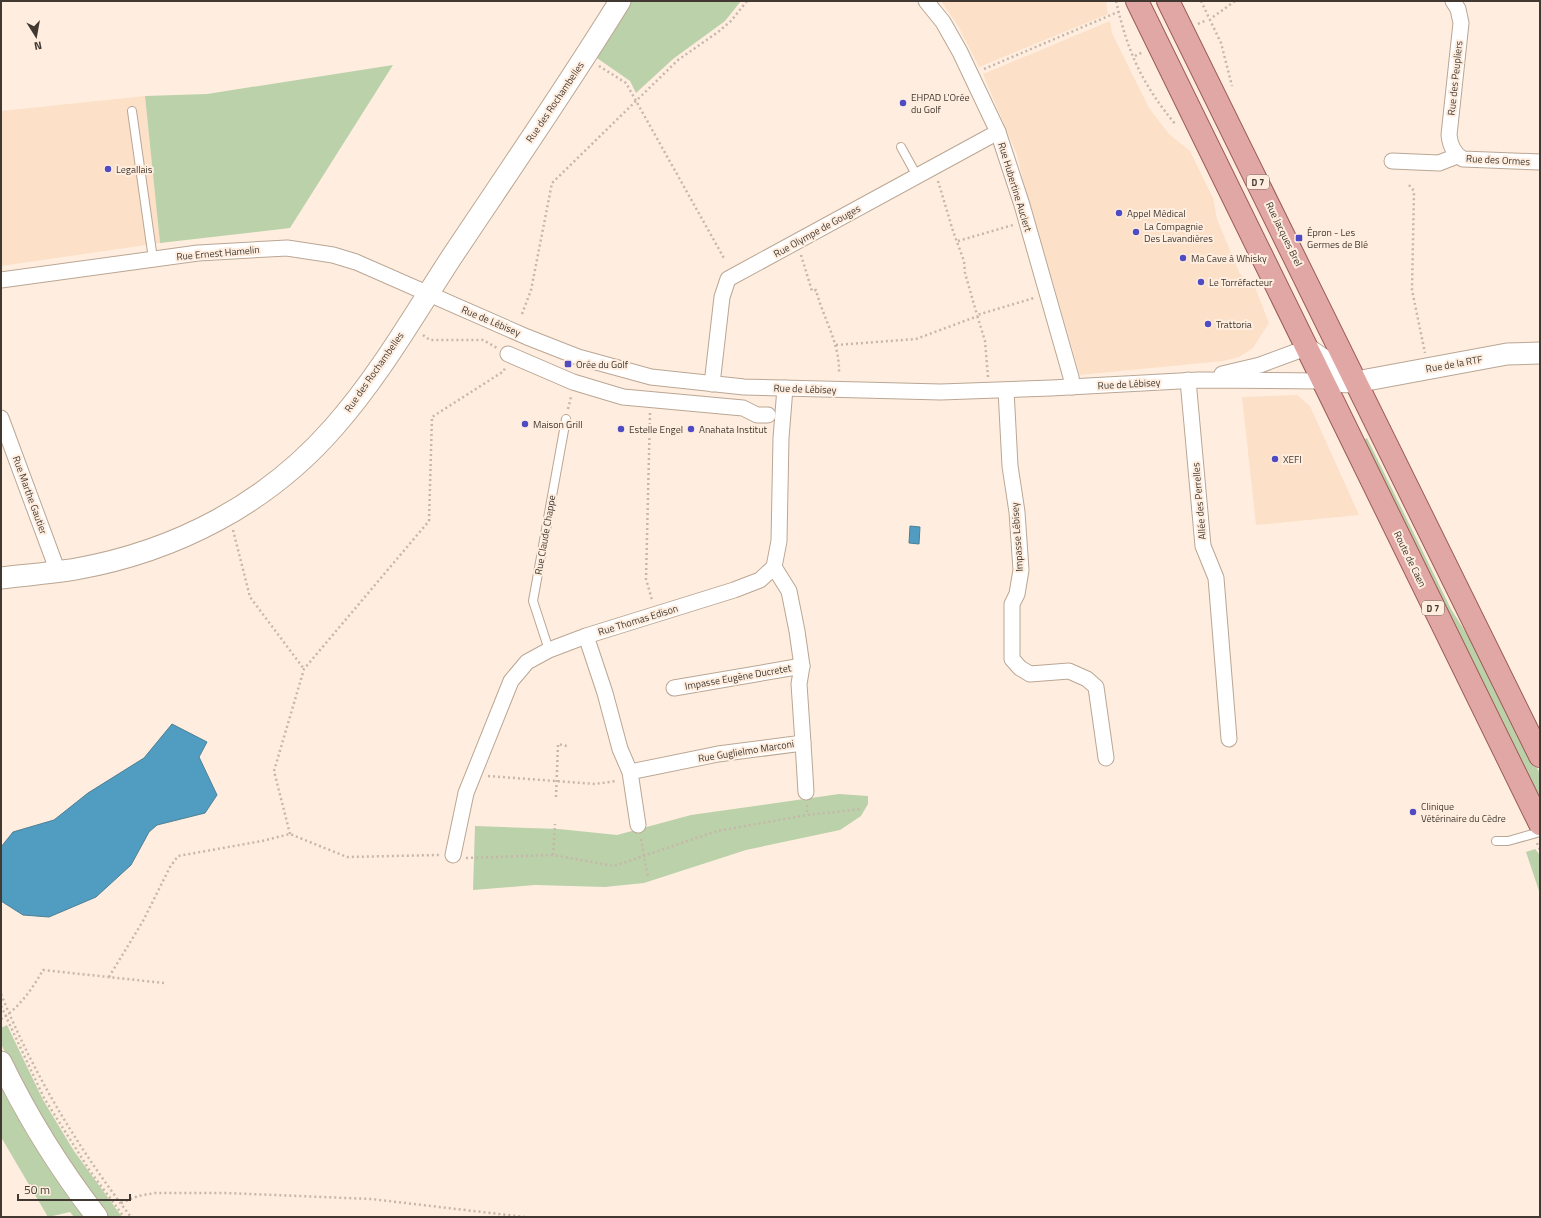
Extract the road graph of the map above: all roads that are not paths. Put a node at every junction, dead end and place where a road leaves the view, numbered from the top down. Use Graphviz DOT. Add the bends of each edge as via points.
graph roads {
  1 [pos="620,1"];
  2 [pos="926,1"];
  3 [pos="1137,1"];
  4 [pos="1168,1"];
  5 [pos="1452,1"];
  6 [pos="132,111"];
  7 [pos="998,132"];
  8 [pos="901,147"];
  9 [pos="1457,156"];
  10 [pos="1392,161"];
  11 [pos="1540,162"];
  12 [pos="917,176"];
  13 [pos="153,259"];
  14 [pos="1,280"];
  15 [pos="428,294"];
  16 [pos="1306,348"];
  17 [pos="1540,353"];
  18 [pos="508,354"];
  19 [pos="1193,380"];
  20 [pos="1362,380"];
  21 [pos="1322,381"];
  22 [pos="712,384"];
  23 [pos="1072,387"];
  24 [pos="785,388"];
  25 [pos="1006,390"];
  26 [pos="768,415"];
  27 [pos="1,418"];
  28 [pos="566,419"];
  29 [pos="774,567"];
  30 [pos="58,572"];
  31 [pos="1,578"];
  32 [pos="586,636"];
  33 [pos="548,650"];
  34 [pos="802,666"];
  35 [pos="674,688"];
  36 [pos="1229,739"];
  37 [pos="803,743"];
  38 [pos="1540,756"];
  39 [pos="1106,758"];
  40 [pos="630,775"];
  41 [pos="806,792"];
  42 [pos="1540,824"];
  43 [pos="638,825"];
  44 [pos="1540,832"];
  45 [pos="1496,841"];
  46 [pos="453,855"];
  47 [pos="1,1062"];
  48 [pos="97,1217"];
  1 -- 15 [label="main road, Rue des Rochambelles"];
  2 -- 7 [label="street, Rue Hubertine Auclert" via="954,40"];
  3 -- 16 [label="main road, D 7"];
  4 -- 20 [label="main road, Rue Jacques Brel / D 7"];
  5 -- 9 [label="street, Rue des Peupliers" via="1458,9 1461,23 1449,135"];
  6 -- 13 [label="lane"];
  7 -- 12 [label="street, Rue Olympe de Gouges"];
  7 -- 23 [label="street, Rue Hubertine Auclert"];
  8 -- 12 [label="lane"];
  9 -- 10 [label="street" via="1438,163"];
  9 -- 11 [label="street, Rue des Ormes" via="1463,159"];
  12 -- 22 [label="street, Rue Olympe de Gouges" via="728,279 722,297"];
  13 -- 14 [label="street, Rue Ernest Hamelin"];
  13 -- 15 [label="street, Rue Ernest Hamelin" via="198,253 287,248 333,255 356,262"];
  15 -- 22 [label="street, Rue de Lébisey" via="578,357 651,377"];
  15 -- 30 [label="main road, Rue des Rochambelles" via="357,398 333,428 299,462 261,494 226,516 162,546 113,561"];
  16 -- 19 [label="street, Rue de Lébisey" via="1250,368"];
  16 -- 20 [label="main road"];
  16 -- 21 [label="main road, D 7"];
  17 -- 20 [label="main road, Rue de la RTF" via="1507,354"];
  18 -- 26 [label="street" via="573,382 623,397 742,408 757,415"];
  19 -- 21 [label="street, Rue de Lébisey"];
  19 -- 23 [label="street, Rue de Lébisey"];
  19 -- 36 [label="street, Allée des Perrelles" via="1203,546 1216,578"];
  20 -- 21 [label="main road, Rue de Lébisey"];
  20 -- 38 [label="main road, D 7"];
  21 -- 42 [label="main road, Route de Caen / D 7"];
  22 -- 24 [label="street, Rue de Lébisey"];
  23 -- 25 [label="street, Rue de Lébisey"];
  24 -- 25 [label="street, Rue de Lébisey" via="941,392"];
  24 -- 29 [label="street" via="781,438 779,541"];
  25 -- 39 [label="street, Impasse Lébisey" via="1010,466 1017,512 1021,570 1017,594 1012,604 1012,659 1030,674 1069,671 1087,679 1096,687"];
  27 -- 30 [label="street, Rue Marthe Gautier"];
  28 -- 33 [label="lane, Rue Claude Chappe" via="533,601"];
  29 -- 32 [label="street, Rue Thomas Edison" via="760,580 734,590"];
  29 -- 34 [label="street, Rue Guglielmo Marconi" via="789,591"];
  30 -- 31 [label="main road, Rue des Rochambelles"];
  32 -- 33 [label="street, Rue Thomas Edison"];
  32 -- 40 [label="street"];
  33 -- 46 [label="street, Rue Thomas Edison" via="527,662 511,681 466,793"];
  34 -- 35 [label="street, Impasse Eugène Ducretet"];
  34 -- 37 [label="street, Rue Guglielmo Marconi" via="799,684"];
  37 -- 40 [label="street, Rue Guglielmo Marconi" via="718,754"];
  37 -- 41 [label="street"];
  40 -- 43 [label="street"];
  44 -- 45 [label="lane" via="1508,841"];
  47 -- 48 [label="main road" via="54,1155"];
}
